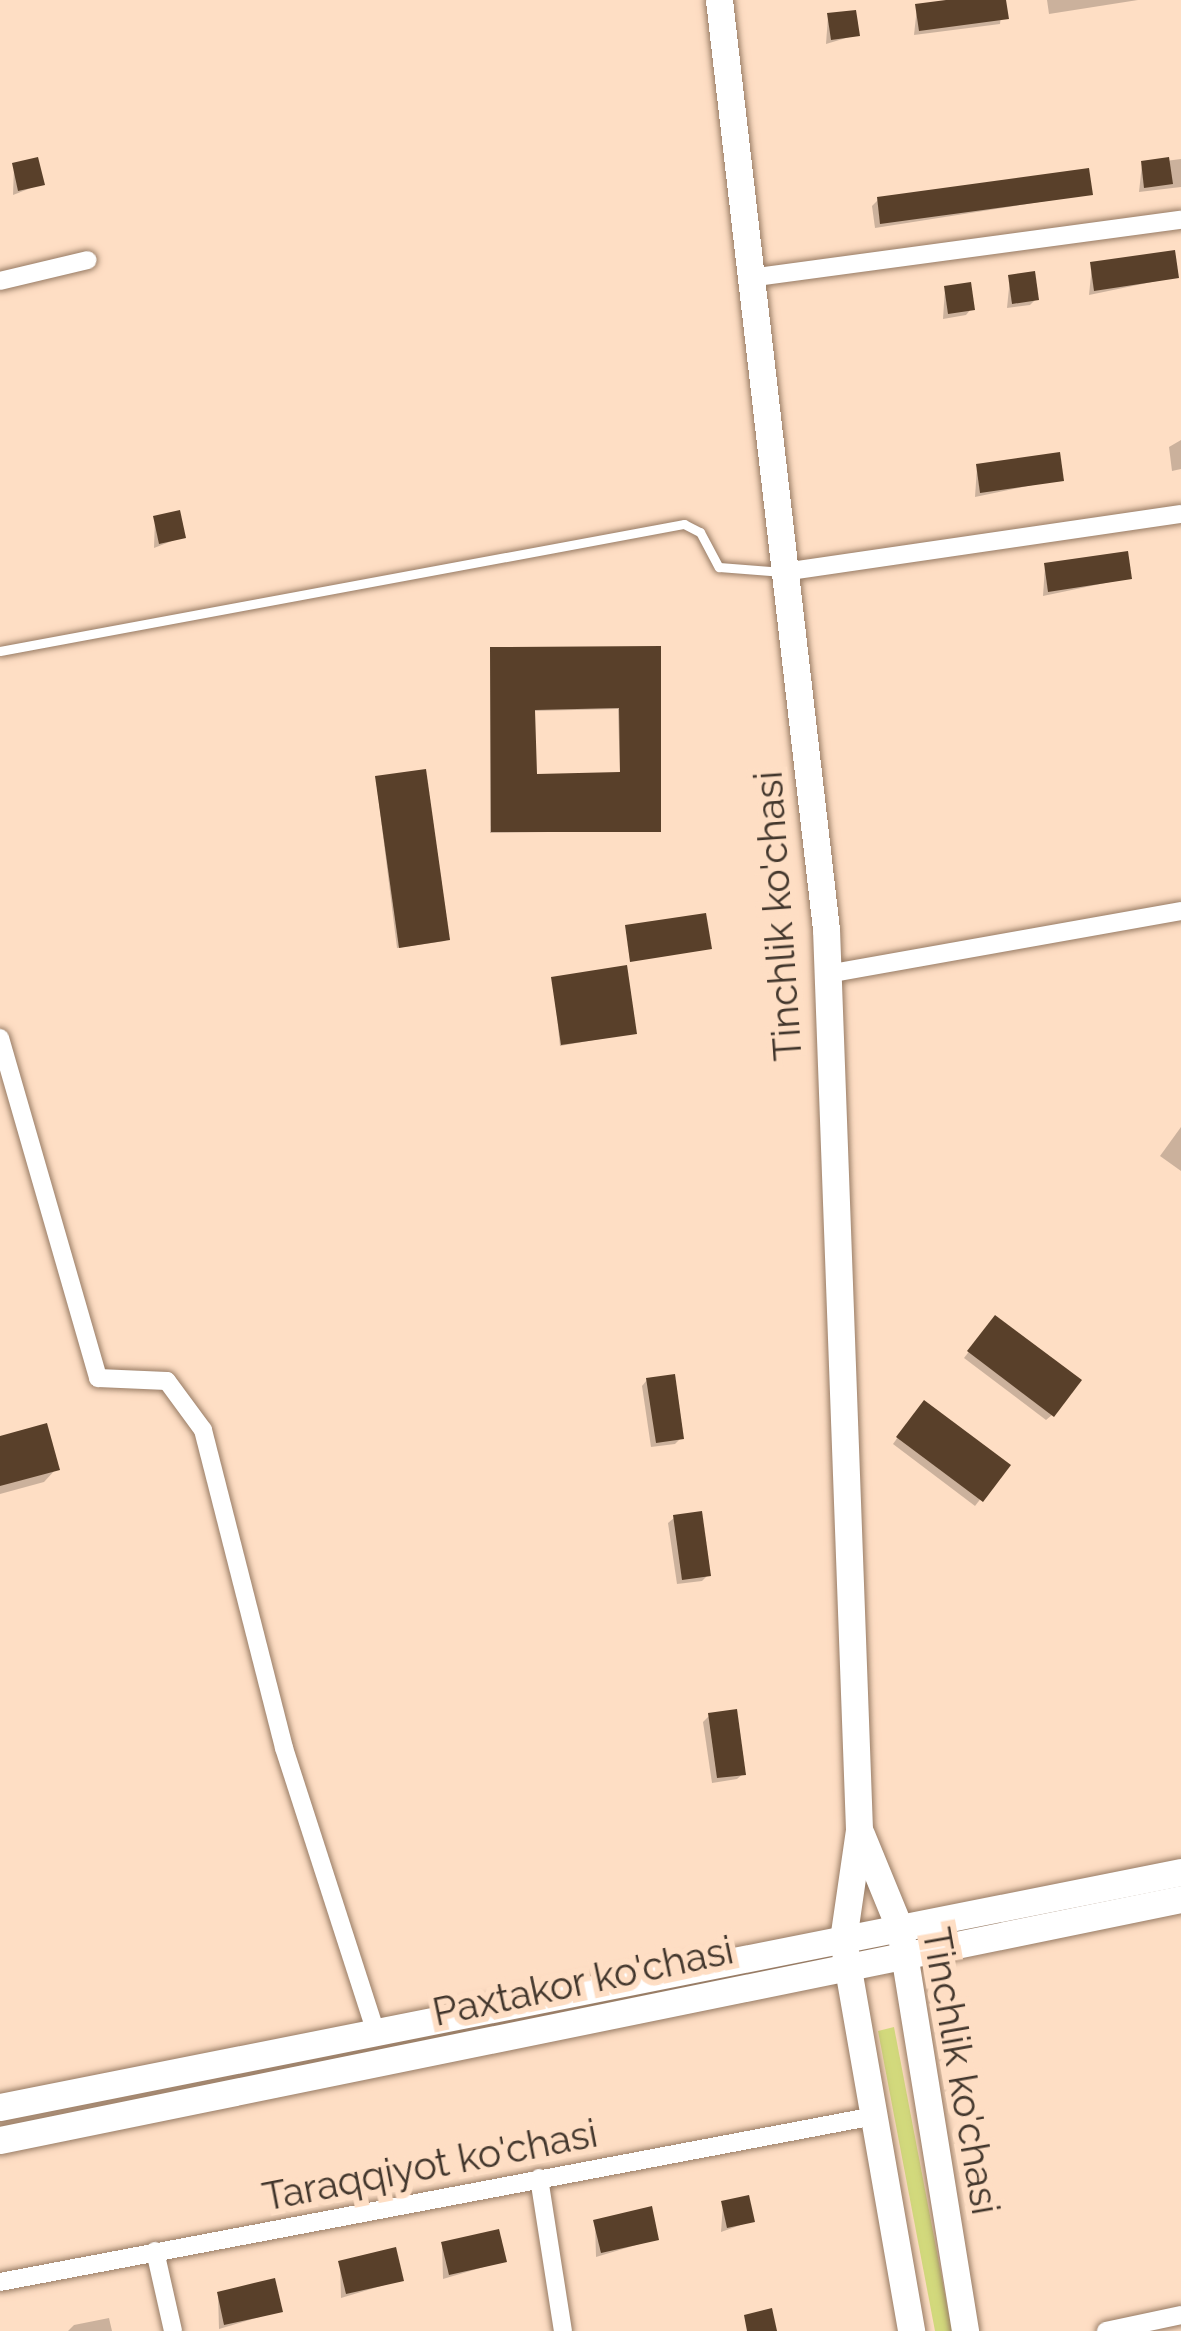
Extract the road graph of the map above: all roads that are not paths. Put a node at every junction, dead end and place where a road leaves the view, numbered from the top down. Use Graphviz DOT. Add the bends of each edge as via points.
graph roads {
  1 [pos="719,0"];
  2 [pos="1181,220"];
  3 [pos="88,260"];
  4 [pos="750,278"];
  5 [pos="0,281"];
  6 [pos="1181,514"];
  7 [pos="783,572"];
  8 [pos="0,651"];
  9 [pos="1181,911"];
  10 [pos="827,974"];
  11 [pos="0,1038"];
  12 [pos="9,1101"];
  13 [pos="859,1830"];
  14 [pos="1181,1872"];
  15 [pos="1181,1899"];
  16 [pos="902,1942"];
  17 [pos="845,1953"];
  18 [pos="376,2032"];
  19 [pos="0,2107"];
  20 [pos="874,2116"];
  21 [pos="0,2140"];
  22 [pos="538,2177"];
  23 [pos="155,2251"];
  24 [pos="0,2282"];
  25 [pos="1181,2314"];
  26 [pos="173,2331"];
  27 [pos="563,2331"];
  28 [pos="911,2331"];
  29 [pos="965,2331"];
  30 [pos="1106,2331"];
  1 -- 4 [label="main road, Tinchlik ko'chasi"];
  2 -- 4 [label="street"];
  3 -- 5 [label="street"];
  4 -- 7 [label="main road, Tinchlik ko'chasi"];
  6 -- 7 [label="street"];
  7 -- 8 [label="lane" via="719,567 700,532 684,524"];
  7 -- 10 [label="main road, Tinchlik ko'chasi"];
  9 -- 10 [label="street"];
  10 -- 13 [label="main road, Tinchlik ko'chasi"];
  11 -- 12 [label="street"];
  12 -- 18 [label="street" via="98,1378 167,1381 203,1430 284,1748"];
  13 -- 16 [label="main road, Tinchlik ko'chasi"];
  13 -- 17 [label="main road, Tinchlik ko'chasi"];
  14 -- 16 [label="main road, Paxtakor ko'chasi"];
  15 -- 16 [label="main road, Paxtakor ko'chasi"];
  16 -- 17 [label="main road, Paxtakor ko'chasi"];
  16 -- 29 [label="main road, Tinchlik ko'chasi"];
  17 -- 18 [label="main road, Paxtakor ko'chasi"];
  17 -- 20 [label="main road, Tinchlik ko'chasi"];
  17 -- 21 [label="main road, Paxtakor ko'chasi"];
  18 -- 19 [label="main road, Paxtakor ko'chasi"];
  20 -- 22 [label="street, Taraqqiyot ko'chasi"];
  20 -- 28 [label="main road, Tinchlik ko'chasi"];
  22 -- 23 [label="street, Taraqqiyot ko'chasi"];
  22 -- 27 [label="street"];
  23 -- 24 [label="street, Taraqqiyot ko'chasi"];
  23 -- 26 [label="street"];
  25 -- 30 [label="street"];
}
